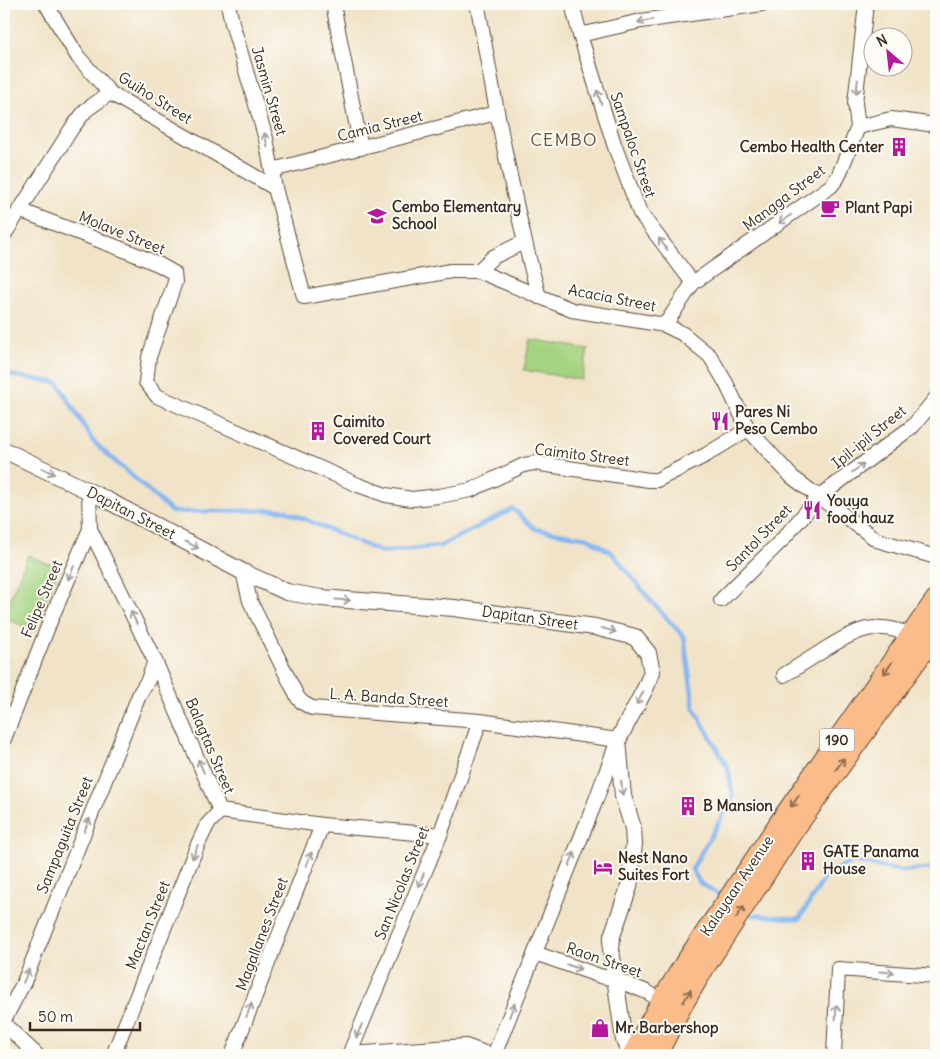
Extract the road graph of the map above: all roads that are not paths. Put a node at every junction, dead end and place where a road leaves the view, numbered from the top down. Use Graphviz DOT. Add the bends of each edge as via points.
graph roads {
  1 [pos="46,4"];
  2 [pos="228,4"];
  3 [pos="333,4"];
  4 [pos="475,4"];
  5 [pos="572,4"];
  6 [pos="762,4"];
  7 [pos="866,4"];
  8 [pos="580,36"];
  9 [pos="110,93"];
  10 [pos="496,113"];
  11 [pos="936,126"];
  12 [pos="858,127"];
  13 [pos="361,148"];
  14 [pos="272,170"];
  15 [pos="276,188"];
  16 [pos="19,210"];
  17 [pos="4,235"];
  18 [pos="524,242"];
  19 [pos="478,271"];
  20 [pos="693,283"];
  21 [pos="539,297"];
  22 [pos="664,325"];
  23 [pos="157,396"];
  24 [pos="936,398"];
  25 [pos="748,429"];
  26 [pos="4,450"];
  27 [pos="88,491"];
  28 [pos="819,497"];
  29 [pos="90,528"];
  30 [pos="936,557"];
  31 [pos="243,572"];
  32 [pos="721,600"];
  33 [pos="936,600"];
  34 [pos="936,633"];
  35 [pos="910,635"];
  36 [pos="155,661"];
  37 [pos="784,675"];
  38 [pos="480,721"];
  39 [pos="4,739"];
  40 [pos="618,740"];
  41 [pos="220,811"];
  42 [pos="322,825"];
  43 [pos="440,835"];
  44 [pos="747,887"];
  45 [pos="720,926"];
  46 [pos="535,953"];
  47 [pos="936,976"];
  48 [pos="614,979"];
  49 [pos="662,1001"];
  50 [pos="4,1020"];
  51 [pos="4,1024"];
  52 [pos="349,1054"];
  53 [pos="37,1055"];
  54 [pos="112,1055"];
  55 [pos="232,1055"];
  56 [pos="490,1055"];
  57 [pos="494,1055"];
  58 [pos="632,1055"];
  59 [pos="656,1055"];
  60 [pos="834,1055"];
  1 -- 9 [label="street, Guiho Street" via="78,57"];
  14 -- 2 [label="street, Jasmin Street, one-way"];
  3 -- 13 [label="street"];
  4 -- 10 [label="street"];
  5 -- 8 [label="street, Sampaloc Street"];
  6 -- 8 [label="street, one-way" via="642,21"];
  7 -- 12 [label="street, Mangga Street, one-way" via="855,103"];
  20 -- 8 [label="street, Sampaloc Street, one-way" via="640,213"];
  9 -- 15 [label="street, Guiho Street"];
  9 -- 16 [label="street" via="86,110 72,128"];
  10 -- 13 [label="street, Camia Street"];
  10 -- 18 [label="street"];
  11 -- 12 [label="street" via="891,119"];
  12 -- 20 [label="street, Mangga Street, one-way" via="838,177 831,186"];
  13 -- 14 [label="street, Camia Street"];
  14 -- 15 [label="street, Jasmin Street"];
  15 -- 19 [label="street, Acacia Street" via="304,297 451,271"];
  16 -- 17 [label="street"];
  16 -- 23 [label="street, Molave Street" via="127,251 174,273 175,282 149,357 146,382"];
  18 -- 19 [label="street" via="493,257"];
  18 -- 21 [label="street"];
  19 -- 21 [label="street, Acacia Street"];
  20 -- 22 [label="street, Mangga Street"];
  21 -- 22 [label="street, Acacia Street" via="572,310"];
  22 -- 25 [label="street, Acacia Street" via="683,334 710,356"];
  23 -- 25 [label="street, Caimito Street" via="358,485 386,495 412,499 471,490 534,463 657,480"];
  28 -- 24 [label="street, Ipil-ipil Street, one-way" via="913,426"];
  25 -- 28 [label="street, Acacia Street" via="792,477"];
  26 -- 27 [label="street, Dapitan Street, one-way"];
  27 -- 29 [label="street, Balagtas Street"];
  27 -- 31 [label="street, Dapitan Street, one-way"];
  28 -- 30 [label="street, Acacia Street" via="877,540"];
  28 -- 32 [label="street, Santol Street" via="782,540"];
  36 -- 29 [label="street, Balagtas Street, one-way"];
  29 -- 39 [label="street, Felipe Street, one-way"];
  31 -- 38 [label="street, L. A. Banda Street" via="250,601 303,703 312,708"];
  31 -- 40 [label="street, Dapitan Street, one-way" via="301,596 454,608 595,627 635,637 648,653 652,672"];
  33 -- 35 [label="main road, Kalayaan Avenue / 190"];
  44 -- 34 [label="main road, Kalayaan Avenue / 190, one-way" via="793,830"];
  35 -- 37 [label="street" via="883,627 864,629 848,635"];
  35 -- 44 [label="main road, Kalayaan Avenue / 190, one-way"];
  41 -- 36 [label="street, Balagtas Street, one-way"];
  50 -- 36 [label="street, Sampaguita Street, one-way" via="24,982"];
  38 -- 40 [label="street, L. A. Banda Street"];
  38 -- 43 [label="street, San Nicolas Street"];
  46 -- 40 [label="street, Dapitan Street, one-way"];
  40 -- 48 [label="street, one-way" via="623,796 633,828 634,844 629,887 612,936"];
  41 -- 42 [label="street, Balagtas Street"];
  41 -- 54 [label="street, Mactan Street, one-way" via="198,844"];
  42 -- 43 [label="street, Balagtas Street"];
  55 -- 42 [label="street, Magallanes Street, one-way"];
  43 -- 52 [label="street, San Nicolas Street, one-way"];
  44 -- 45 [label="main road, Kalayaan Avenue / 190"];
  45 -- 49 [label="main road, Kalayaan Avenue / 190"];
  59 -- 45 [label="main road, Kalayaan Avenue / 190, one-way"];
  46 -- 48 [label="street, Raon Street, one-way"];
  57 -- 46 [label="street, Dapitan Street, one-way"];
  60 -- 47 [label="street, one-way" via="838,968"];
  48 -- 49 [label="street, Raon Street"];
  48 -- 58 [label="street" via="624,1040"];
  49 -- 58 [label="main road, Kalayaan Avenue / 190"];
  51 -- 53 [label="street"];
  52 -- 56 [label="street" via="466,1046"];
}
